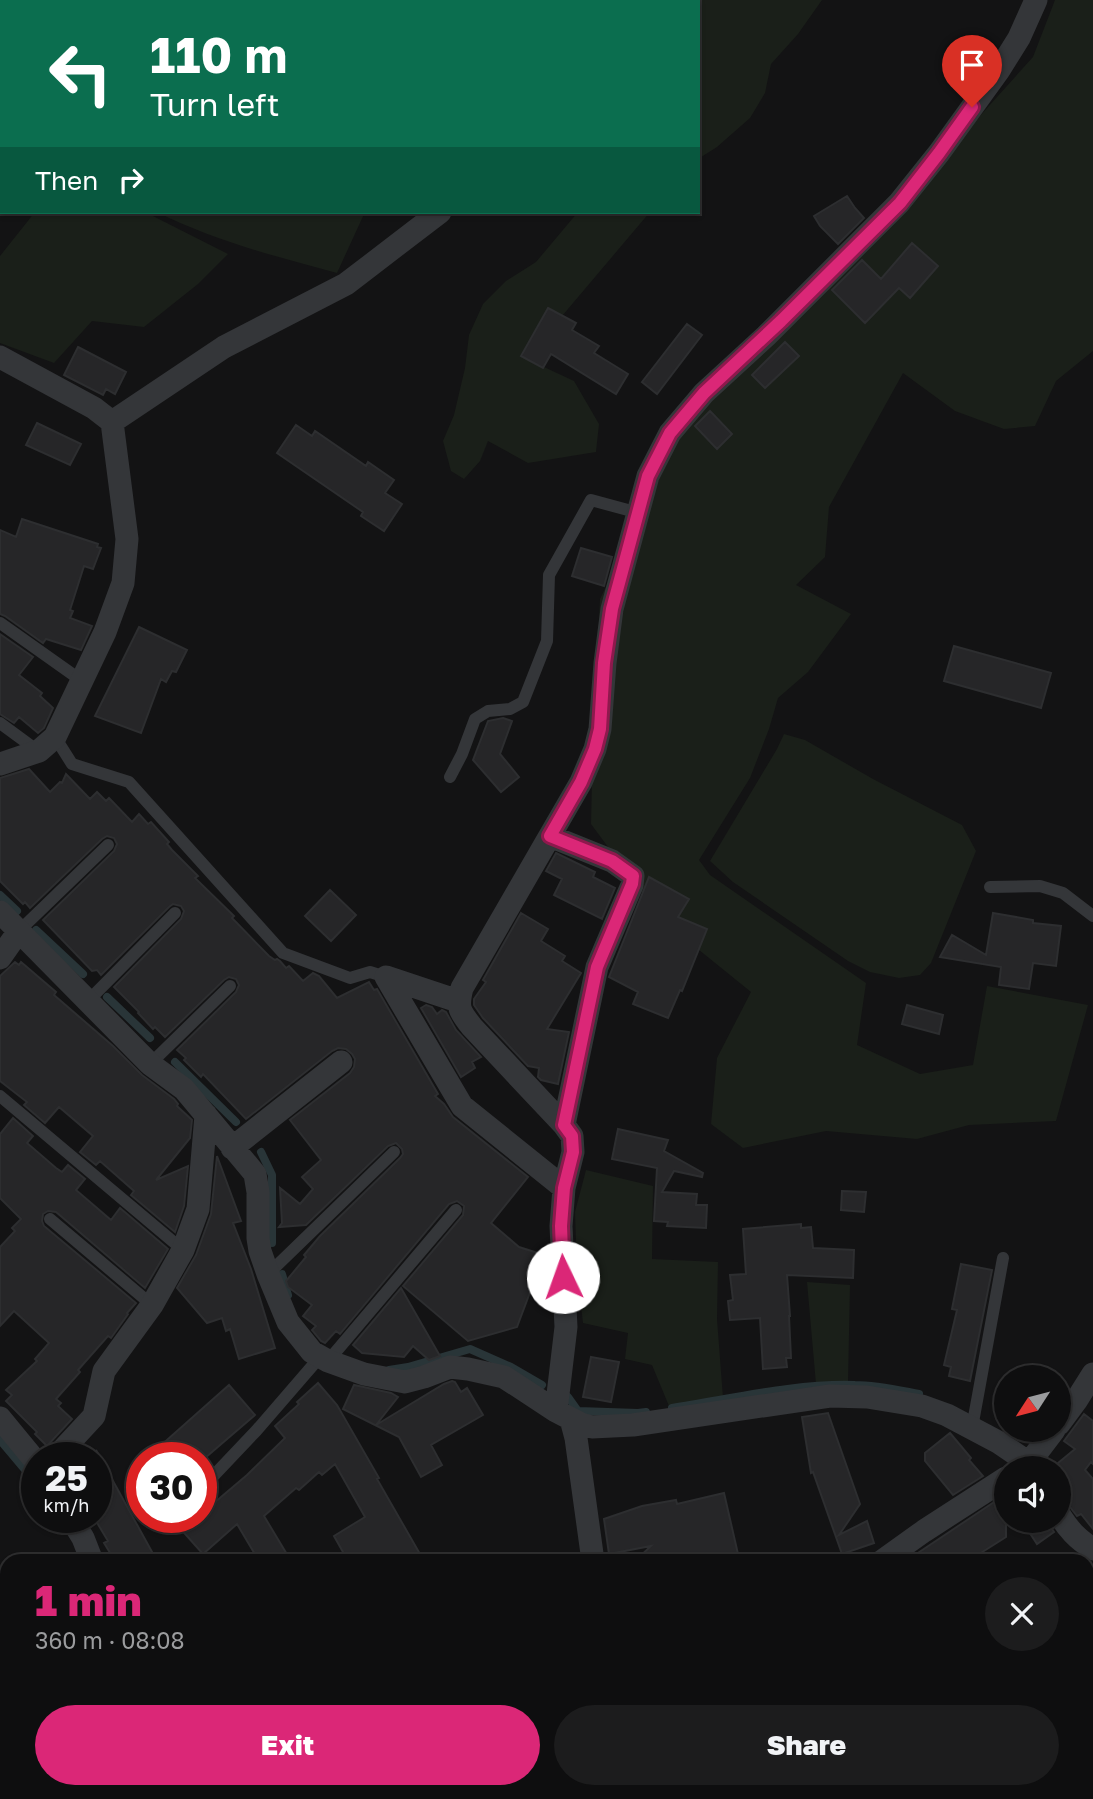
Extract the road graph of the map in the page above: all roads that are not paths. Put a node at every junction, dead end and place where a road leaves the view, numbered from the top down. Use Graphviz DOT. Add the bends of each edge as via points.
graph roads {
  1 [pos="1036,0"];
  2 [pos="437,214"];
  3 [pos="0,357"];
  4 [pos="112,422"];
  5 [pos="639,513"];
  6 [pos="0,623"];
  7 [pos="82,681"];
  8 [pos="0,723"];
  9 [pos="47,744"];
  10 [pos="0,764"];
  11 [pos="450,777"];
  12 [pos="550,836"];
  13 [pos="108,845"];
  14 [pos="989,887"];
  15 [pos="0,912"];
  16 [pos="176,913"];
  17 [pos="1093,916"];
  18 [pos="19,931"];
  19 [pos="0,958"];
  20 [pos="386,977"];
  21 [pos="230,986"];
  22 [pos="88,1001"];
  23 [pos="458,1001"];
  24 [pos="341,1062"];
  25 [pos="150,1064"];
  26 [pos="0,1096"];
  27 [pos="206,1115"];
  28 [pos="564,1125"];
  29 [pos="232,1148"];
  30 [pos="394,1152"];
  31 [pos="564,1188"];
  32 [pos="456,1210"];
  33 [pos="50,1219"];
  34 [pos="183,1250"];
  35 [pos="1003,1258"];
  36 [pos="268,1274"];
  37 [pos="152,1305"];
  38 [pos="324,1359"];
  39 [pos="1093,1374"];
  40 [pos="1071,1408"];
  41 [pos="564,1415"];
  42 [pos="0,1419"];
  43 [pos="972,1428"];
  44 [pos="70,1442"];
  45 [pos="21,1444"];
  46 [pos="1014,1456"];
  47 [pos="217,1472"];
  48 [pos="994,1486"];
  49 [pos="1071,1531"];
  50 [pos="80,1533"];
  51 [pos="1093,1549"];
  52 [pos="89,1554"];
  53 [pos="592,1554"];
  54 [pos="892,1554"];
  1 -- 5 [label="street" via="999,70 900,203 704,393 670,433 648,476"];
  2 -- 4 [label="street" via="346,284 225,347"];
  3 -- 4 [label="street"];
  4 -- 7 [label="street" via="127,539 122,583"];
  5 -- 11 [label="lane" via="591,500 549,575 547,641 523,702 475,719"];
  5 -- 12 [label="street" via="612,609 595,749"];
  6 -- 7 [label="lane"];
  7 -- 9 [label="street"];
  8 -- 9 [label="lane"];
  9 -- 10 [label="street"];
  9 -- 20 [label="lane" via="72,764 130,782 283,953 350,978 370,972"];
  12 -- 23 [label="street" via="461,988"];
  12 -- 28 [label="street" via="612,861 633,876 597,967"];
  13 -- 18 [label="lane"];
  14 -- 17 [label="lane" via="1040,886 1063,893"];
  15 -- 18 [label="street"];
  16 -- 22 [label="lane"];
  18 -- 19 [label="street"];
  18 -- 22 [label="street"];
  20 -- 23 [label="street"];
  20 -- 31 [label="street" via="462,1106"];
  21 -- 25 [label="lane"];
  22 -- 25 [label="street"];
  23 -- 28 [label="street" via="472,1027"];
  24 -- 29 [label="street"];
  25 -- 27 [label="street" via="184,1089"];
  26 -- 34 [label="lane"];
  27 -- 29 [label="street"];
  27 -- 34 [label="street" via="198,1209"];
  28 -- 31 [label="street" via="572,1136 573,1152"];
  29 -- 36 [label="street" via="255,1174 258,1238"];
  30 -- 36 [label="lane"];
  31 -- 41 [label="street"];
  32 -- 38 [label="lane"];
  33 -- 37 [label="lane"];
  34 -- 37 [label="street"];
  35 -- 43 [label="lane"];
  36 -- 38 [label="street" via="288,1322 312,1352"];
  37 -- 44 [label="street" via="104,1371 94,1416"];
  38 -- 41 [label="street" via="364,1374 405,1382 450,1367 468,1368 504,1377"];
  38 -- 47 [label="lane"];
  39 -- 40 [label="street"];
  41 -- 43 [label="street" via="592,1427 634,1425 786,1401 866,1397 922,1406"];
  41 -- 53 [label="street" via="576,1438"];
  42 -- 45 [label="street"];
  43 -- 46 [label="street"];
  48 -- 54 [label="street"];
  49 -- 51 [label="street"];
  50 -- 52 [label="street"];
}
